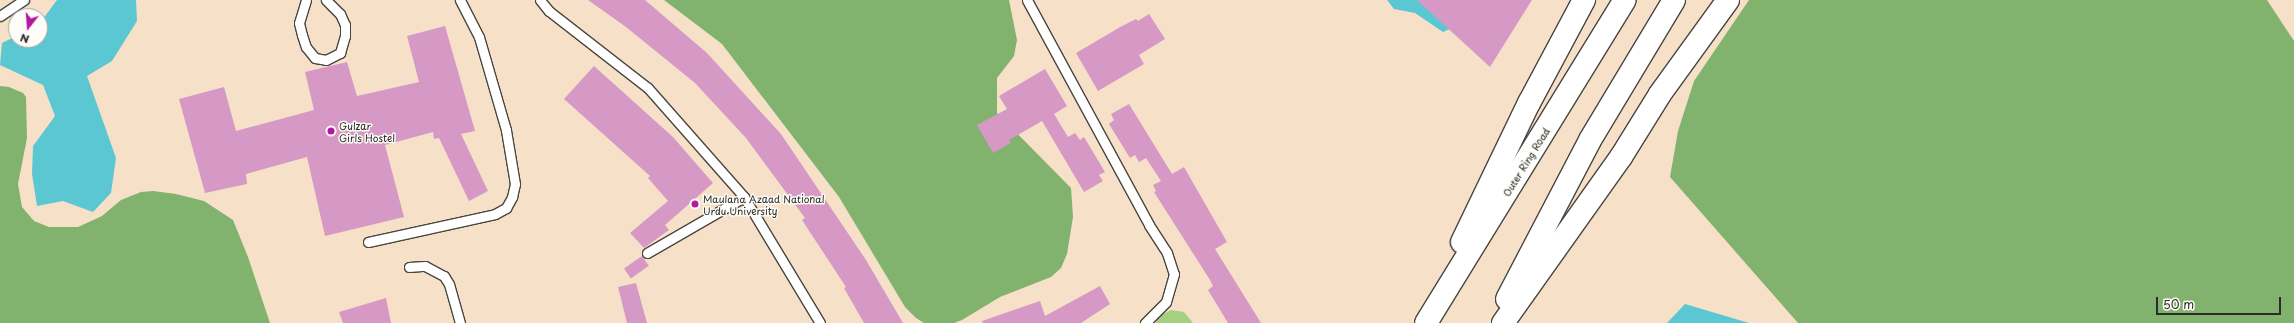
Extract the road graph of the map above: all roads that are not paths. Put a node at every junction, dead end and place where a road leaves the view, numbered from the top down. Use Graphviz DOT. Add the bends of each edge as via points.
graph roads {
  1 [pos="24,0"];
  2 [pos="306,0"];
  3 [pos="326,0"];
  4 [pos="460,0"];
  5 [pos="540,0"];
  6 [pos="1027,0"];
  7 [pos="1584,0"];
  8 [pos="1625,0"];
  9 [pos="1674,0"];
  10 [pos="1728,0"];
  11 [pos="0,16"];
  12 [pos="744,197"];
  13 [pos="368,242"];
  14 [pos="647,253"];
  15 [pos="409,267"];
  16 [pos="460,323"];
  17 [pos="820,323"];
  18 [pos="1145,323"];
  19 [pos="1425,323"];
  20 [pos="1494,323"];
  21 [pos="1503,323"];
  1 -- 11 [label="lane"];
  2 -- 3 [label="lane" via="300,23 302,35 306,47 315,58 326,60 340,53 345,36 345,25 340,14"];
  4 -- 13 [label="lane" via="479,37 506,130 515,184 512,197 506,208 495,214"];
  5 -- 12 [label="lane" via="549,11 648,88"];
  6 -- 18 [label="lane" via="1149,225 1167,252 1174,274 1166,302"];
  7 -- 19 [label="highway" via="1529,103"];
  8 -- 19 [label="highway, Outer Ring Road"];
  9 -- 20 [label="highway" via="1590,140"];
  10 -- 21 [label="highway" via="1660,94 1621,157"];
  12 -- 14 [label="lane"];
  12 -- 17 [label="lane"];
  15 -- 16 [label="lane" via="425,266 444,276 450,284"];
}
